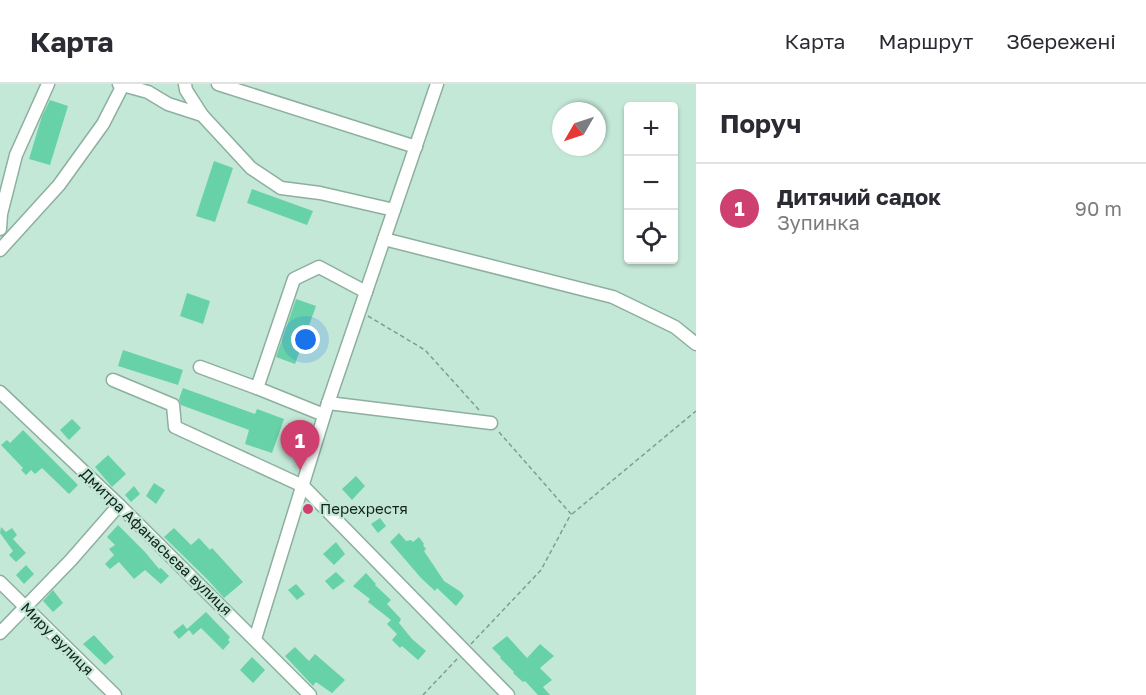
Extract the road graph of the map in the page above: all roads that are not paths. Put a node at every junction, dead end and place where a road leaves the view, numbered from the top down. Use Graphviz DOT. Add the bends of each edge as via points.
graph roads {
  1 [pos="48,84"];
  2 [pos="185,84"];
  3 [pos="218,84"];
  4 [pos="437,84"];
  5 [pos="121,85"];
  6 [pos="202,116"];
  7 [pos="416,147"];
  8 [pos="394,210"];
  9 [pos="0,229"];
  10 [pos="384,239"];
  11 [pos="0,250"];
  12 [pos="366,292"];
  13 [pos="696,344"];
  14 [pos="200,368"];
  15 [pos="113,380"];
  16 [pos="257,388"];
  17 [pos="0,392"];
  18 [pos="326,409"];
  19 [pos="490,423"];
  20 [pos="303,486"];
  21 [pos="119,505"];
  22 [pos="0,582"];
  23 [pos="25,606"];
  24 [pos="0,633"];
  25 [pos="255,639"];
  26 [pos="115,695"];
  27 [pos="310,695"];
  28 [pos="508,695"];
  1 -- 9 [label="street" via="16,155"];
  2 -- 6 [label="street"];
  3 -- 7 [label="street"];
  4 -- 7 [label="street"];
  5 -- 6 [label="street" via="148,92"];
  5 -- 11 [label="street" via="104,124 59,185"];
  6 -- 8 [label="street" via="251,168 281,188"];
  7 -- 8 [label="street"];
  8 -- 10 [label="street"];
  10 -- 12 [label="street"];
  10 -- 13 [label="street" via="613,297 675,327"];
  12 -- 16 [label="street" via="320,267 294,279"];
  12 -- 18 [label="street"];
  14 -- 16 [label="street"];
  15 -- 20 [label="street" via="173,405 175,427"];
  16 -- 18 [label="street"];
  17 -- 21 [label="street, Дмитра Афанасьєва вулиця"];
  18 -- 19 [label="street"];
  18 -- 20 [label="street"];
  20 -- 25 [label="street"];
  20 -- 28 [label="street"];
  21 -- 23 [label="street"];
  21 -- 25 [label="street, Дмитра Афанасьєва вулиця"];
  22 -- 23 [label="street, Миру вулиця"];
  23 -- 24 [label="street"];
  23 -- 26 [label="street, Миру вулиця"];
  25 -- 27 [label="street, Дмитра Афанасьєва вулиця"];
}
